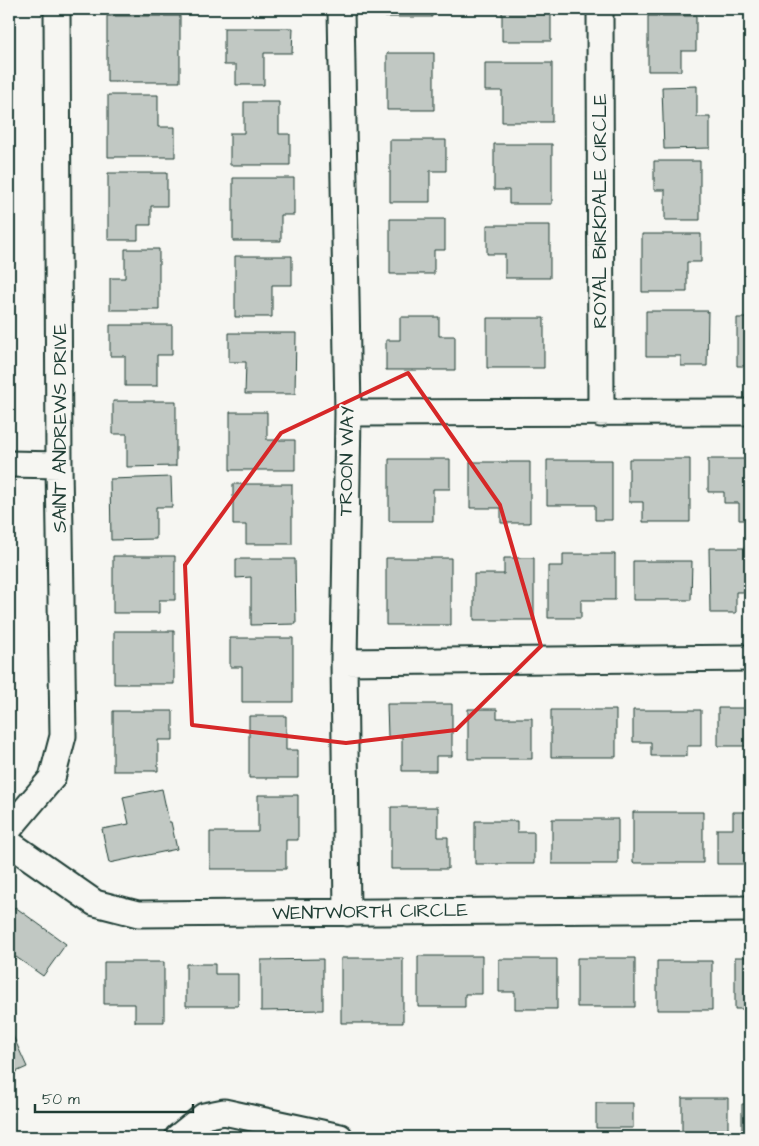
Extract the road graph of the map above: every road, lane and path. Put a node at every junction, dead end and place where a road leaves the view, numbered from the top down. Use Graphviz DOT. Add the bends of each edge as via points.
graph roads {
  1 [pos="57,9"];
  2 [pos="341,9"];
  3 [pos="600,9"];
  4 [pos="750,412"];
  5 [pos="348,413"];
  6 [pos="601,414"];
  7 [pos="9,464"];
  8 [pos="60,465"];
  9 [pos="750,658"];
  10 [pos="344,662"];
  11 [pos="9,829"];
  12 [pos="9,843"];
  13 [pos="750,909"];
  14 [pos="347,913"];
  15 [pos="178,1137"];
  16 [pos="340,1137"];
  1 -- 8 [label="street, SAINT ANDREWS DRIVE"];
  2 -- 5 [label="street, TROON WAY"];
  3 -- 6 [label="street, ROYAL BIRKDALE CIRCLE"];
  4 -- 6 [label="street"];
  5 -- 6 [label="street"];
  5 -- 10 [label="street, TROON WAY"];
  7 -- 8 [label="street"];
  8 -- 11 [label="street, SAINT ANDREWS DRIVE" via="63,736 52,778"];
  9 -- 10 [label="street"];
  10 -- 14 [label="street, TROON WAY"];
  12 -- 14 [label="street, WENTWORTH CIRCLE" via="95,903 138,914"];
  13 -- 14 [label="street, WENTWORTH CIRCLE"];
  15 -- 16 [label="street" via="204,1116 224,1112"];
}
